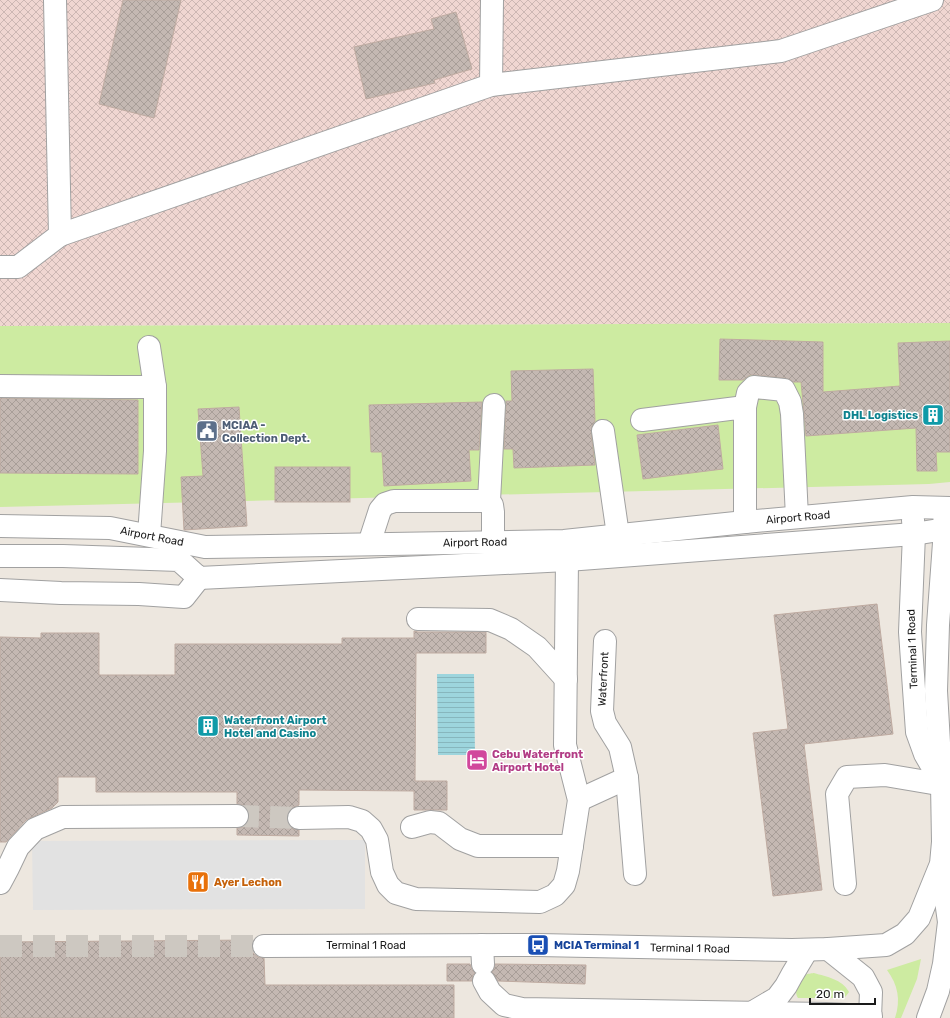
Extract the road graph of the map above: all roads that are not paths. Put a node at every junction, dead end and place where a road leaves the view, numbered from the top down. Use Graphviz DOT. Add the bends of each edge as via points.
graph roads {
  1 [pos="55,0"];
  2 [pos="492,0"];
  3 [pos="932,0"];
  4 [pos="491,85"];
  5 [pos="60,235"];
  6 [pos="0,267"];
  7 [pos="149,347"];
  8 [pos="0,386"];
  9 [pos="155,387"];
  10 [pos="494,405"];
  11 [pos="745,407"];
  12 [pos="642,420"];
  13 [pos="603,431"];
  14 [pos="489,501"];
  15 [pos="913,508"];
  16 [pos="797,517"];
  17 [pos="947,518"];
  18 [pos="745,522"];
  19 [pos="0,526"];
  20 [pos="914,534"];
  21 [pos="149,535"];
  22 [pos="618,535"];
  23 [pos="494,542"];
  24 [pos="369,544"];
  25 [pos="566,550"];
  26 [pos="0,556"];
  27 [pos="199,578"];
  28 [pos="0,590"];
  29 [pos="418,620"];
  30 [pos="605,641"];
  31 [pos="566,679"];
  32 [pos="950,763"];
  33 [pos="627,778"];
  34 [pos="946,785"];
  35 [pos="579,800"];
  36 [pos="237,816"];
  37 [pos="299,818"];
  38 [pos="412,827"];
  39 [pos="572,846"];
  40 [pos="941,864"];
  41 [pos="634,874"];
  42 [pos="0,883"];
  43 [pos="845,884"];
  44 [pos="264,946"];
  45 [pos="828,949"];
  46 [pos="807,950"];
  47 [pos="483,963"];
  48 [pos="753,1012"];
  49 [pos="871,1017"];
  50 [pos="928,1018"];
  1 -- 5 [label="street"];
  2 -- 4 [label="street"];
  3 -- 4 [label="street" via="781,51"];
  4 -- 5 [label="street"];
  5 -- 6 [label="street" via="18,267"];
  7 -- 9 [label="street"];
  8 -- 9 [label="street"];
  9 -- 21 [label="street" via="155,450"];
  10 -- 14 [label="street"];
  11 -- 12 [label="street"];
  11 -- 16 [label="street" via="748,392 754,387 784,390 790,402"];
  11 -- 18 [label="street"];
  13 -- 22 [label="street"];
  14 -- 23 [label="street" via="492,505"];
  14 -- 24 [label="street" via="394,501 385,504 380,510"];
  15 -- 16 [label="street, Airport Road"];
  15 -- 17 [label="street, Airport Road"];
  15 -- 20 [label="street, Terminal 1 Road"];
  16 -- 18 [label="street, Airport Road"];
  17 -- 20 [label="street, Airport Road"];
  17 -- 34 [label="street, Terminal 1 Road" via="938,625 936,691 939,743"];
  18 -- 22 [label="street, Airport Road"];
  19 -- 21 [label="street, Airport Road" via="110,528"];
  20 -- 25 [label="street, Airport Road"];
  20 -- 34 [label="street, Terminal 1 Road" via="910,632 917,732 925,754"];
  21 -- 24 [label="street, Airport Road" via="205,547"];
  22 -- 25 [label="street, Airport Road"];
  23 -- 24 [label="street, Airport Road"];
  23 -- 25 [label="street, Airport Road"];
  25 -- 27 [label="street, Airport Road"];
  25 -- 31 [label="street"];
  26 -- 27 [label="street, Airport Road" via="179,560"];
  27 -- 28 [label="street" via="184,597"];
  29 -- 31 [label="street" via="490,620 511,629 537,647"];
  30 -- 33 [label="street, Waterfront" via="602,711 605,723 620,747"];
  31 -- 35 [label="street" via="565,745"];
  32 -- 34 [label="street, Terminal 1 Road"];
  33 -- 35 [label="street"];
  33 -- 41 [label="street, Waterfront"];
  34 -- 40 [label="street, Terminal 1 Road"];
  34 -- 43 [label="street" via="884,775 847,777 837,794"];
  35 -- 39 [label="street"];
  36 -- 42 [label="street" via="63,817 35,829 18,847"];
  37 -- 39 [label="street" via="349,817 362,821 372,829 377,840 382,872 388,885 396,893 416,899 540,902 555,895 564,885"];
  38 -- 39 [label="street" via="430,822 439,823 453,835 478,846"];
  40 -- 45 [label="street, Terminal 1 Road" via="919,918 905,934 886,945"];
  40 -- 50 [label="street" via="949,922 944,964"];
  44 -- 47 [label="street, Terminal 1 Road"];
  45 -- 46 [label="street, Terminal 1 Road"];
  45 -- 49 [label="street" via="863,977 871,992"];
  46 -- 47 [label="street, Terminal 1 Road" via="538,945"];
  46 -- 48 [label="street" via="777,998"];
  47 -- 48 [label="street" via="490,992 504,1005 522,1009"];
  48 -- 49 [label="street"];
}
